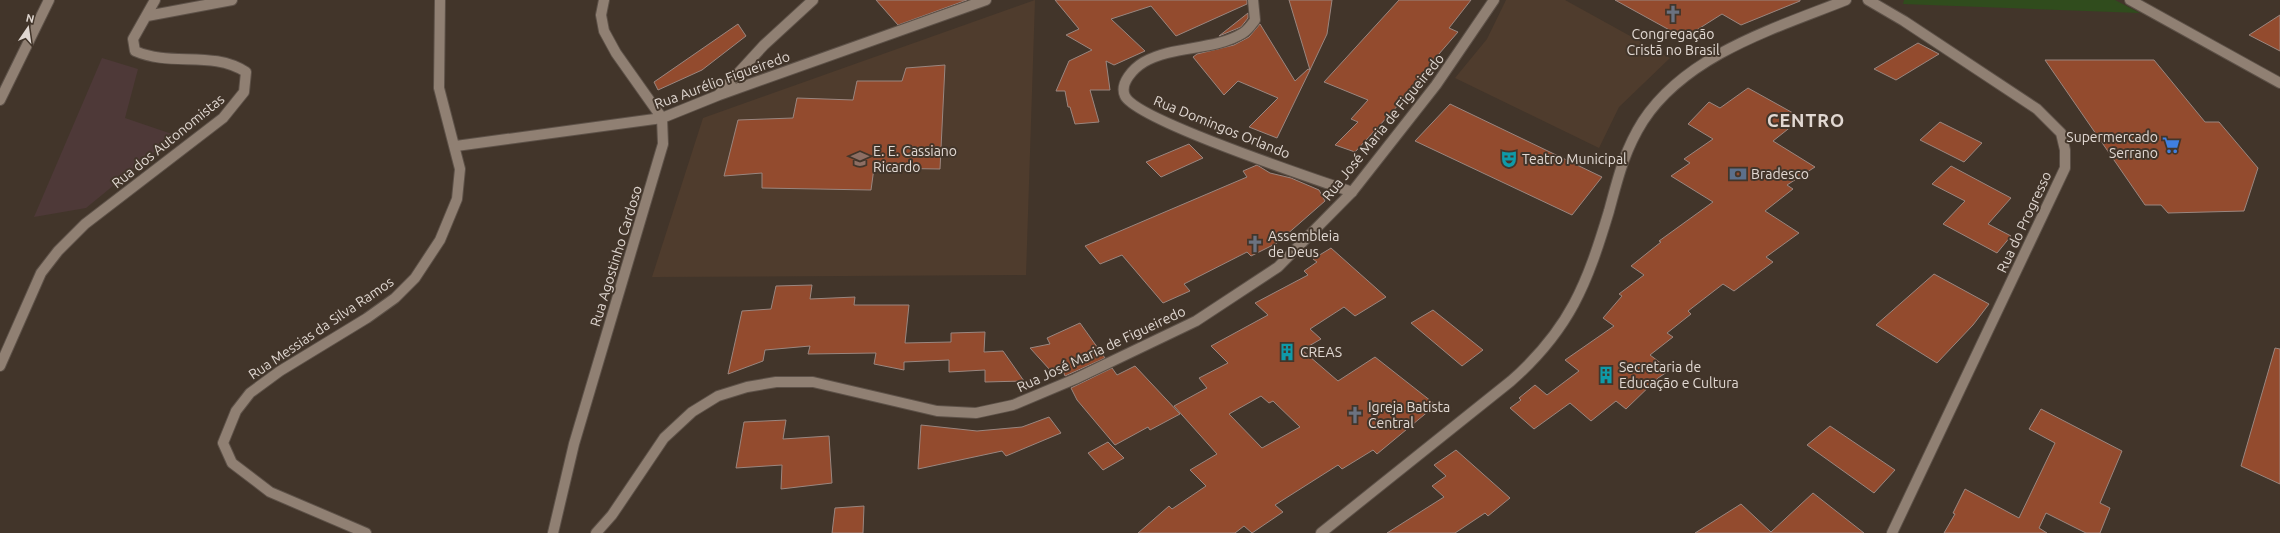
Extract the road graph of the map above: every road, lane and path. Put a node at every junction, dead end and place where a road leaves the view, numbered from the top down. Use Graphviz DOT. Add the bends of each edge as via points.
graph roads {
  1 [pos="49,0"];
  2 [pos="155,0"];
  3 [pos="232,0"];
  4 [pos="440,0"];
  5 [pos="604,0"];
  6 [pos="813,0"];
  7 [pos="986,0"];
  8 [pos="1253,0"];
  9 [pos="1494,0"];
  10 [pos="1846,0"];
  11 [pos="1868,0"];
  12 [pos="2132,0"];
  13 [pos="147,16"];
  14 [pos="2280,83"];
  15 [pos="719,95"];
  16 [pos="0,100"];
  17 [pos="662,118"];
  18 [pos="456,146"];
  19 [pos="1352,192"];
  20 [pos="0,366"];
  21 [pos="366,533"];
  22 [pos="553,533"];
  23 [pos="596,533"];
  24 [pos="1321,533"];
  25 [pos="1892,533"];
  1 -- 16 [label="street"];
  2 -- 13 [label="street, Rua dos Autonomistas"];
  3 -- 13 [label="street"];
  4 -- 18 [label="street, Rua Messias da Silva Ramos" via="439,88"];
  5 -- 17 [label="street" via="601,15 604,31 616,53"];
  6 -- 15 [label="street" via="764,46"];
  7 -- 15 [label="street, Rua Aurélio Figueiredo"];
  8 -- 19 [label="street, Rua Domingos Orlando" via="1258,11 1248,32 1142,62 1130,73 1124,93 1129,101 1156,118"];
  9 -- 19 [label="street, Rua José Maria de Figueiredo" via="1436,85"];
  10 -- 24 [label="street" via="1728,49 1680,80 1659,98 1626,151 1589,276 1576,306 1554,338 1515,378"];
  11 -- 25 [label="street, Rua do Progresso" via="2037,109 2060,133 2065,150 2065,168"];
  12 -- 14 [label="street"];
  13 -- 20 [label="street, Rua dos Autonomistas" via="133,39 135,51 150,57 239,65 246,72 248,86 240,100 223,118 85,224 58,251 41,273"];
  15 -- 17 [label="street, Rua Aurélio Figueiredo"];
  17 -- 18 [label="street, Rua Aurélio Figueiredo"];
  17 -- 22 [label="street, Rua Agostinho Cardoso" via="663,144 574,444"];
  18 -- 21 [label="street, Rua Messias da Silva Ramos" via="461,175 457,199 444,229 415,278 395,298 269,379 243,401 232,419 223,443 232,463 270,492"];
  19 -- 23 [label="street, Rua José Maria de Figueiredo" via="1278,267 1196,321 1013,405 976,413 936,411 813,382 776,382 718,396 692,412 664,438 612,515"];
}
